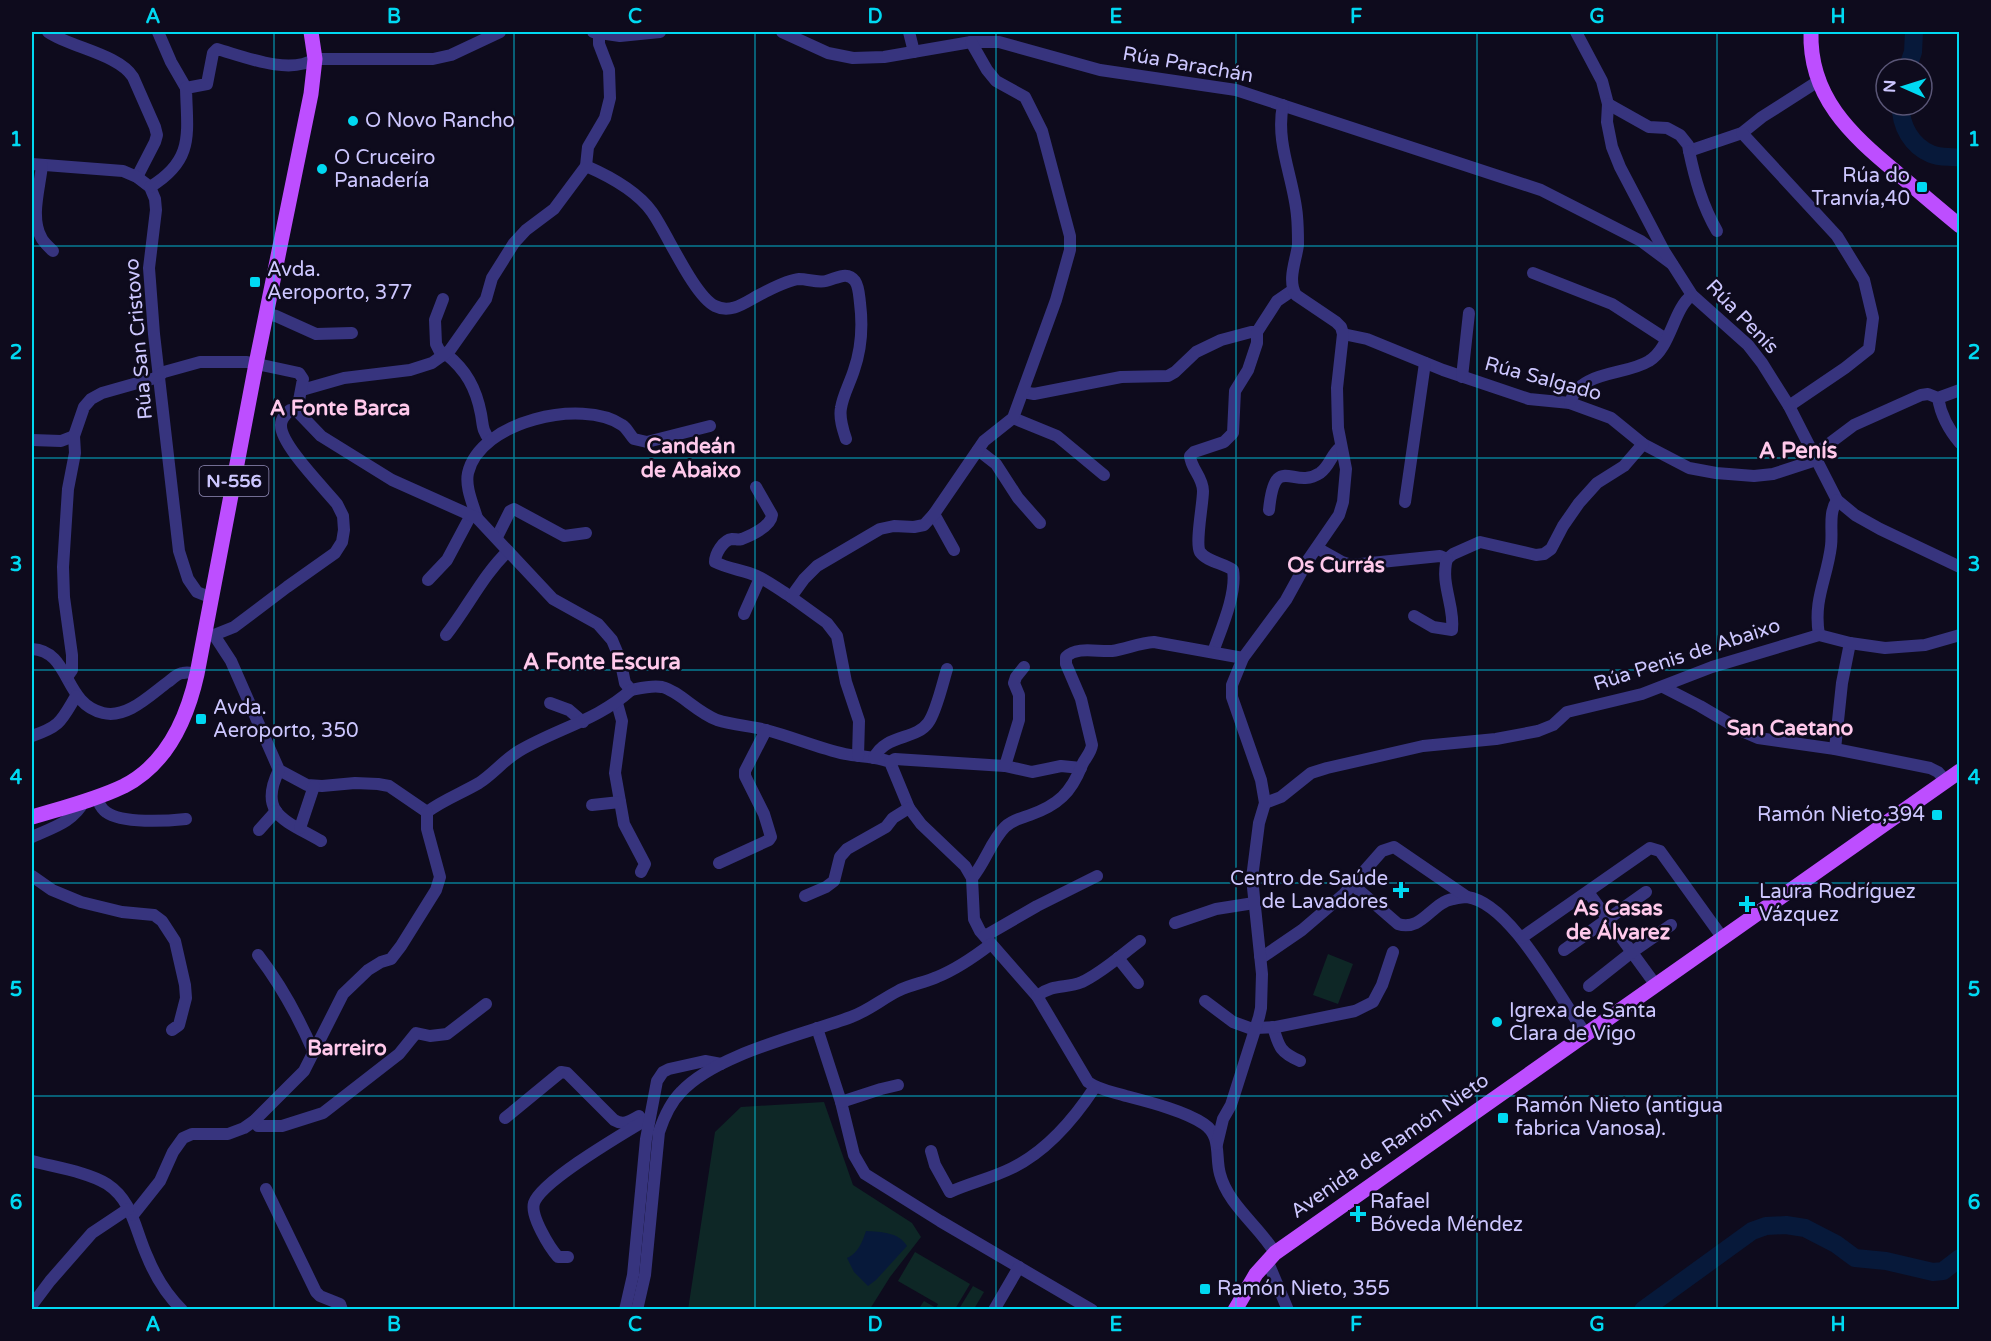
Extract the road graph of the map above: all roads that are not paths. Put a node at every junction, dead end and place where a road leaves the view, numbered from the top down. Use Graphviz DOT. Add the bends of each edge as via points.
graph roads {
  1 [pos="48,32"];
  2 [pos="158,32"];
  3 [pos="311,32"];
  4 [pos="500,32"];
  5 [pos="595,32"];
  6 [pos="660,32"];
  7 [pos="782,32"];
  8 [pos="909,32"];
  9 [pos="1576,32"];
  10 [pos="1811,32"];
  11 [pos="621,34"];
  12 [pos="971,42"];
  13 [pos="914,52"];
  14 [pos="315,59"];
  15 [pos="1820,80"];
  16 [pos="186,88"];
  17 [pos="1608,104"];
  18 [pos="1283,105"];
  19 [pos="1742,133"];
  20 [pos="1689,151"];
  21 [pos="37,165"];
  22 [pos="586,166"];
  23 [pos="138,177"];
  24 [pos="150,187"];
  25 [pos="1959,226"];
  26 [pos="1717,231"];
  27 [pos="53,251"];
  28 [pos="1671,264"];
  29 [pos="1533,273"];
  30 [pos="1293,290"];
  31 [pos="1692,295"];
  32 [pos="443,299"];
  33 [pos="1469,313"];
  34 [pos="266,314"];
  35 [pos="1257,332"];
  36 [pos="352,333"];
  37 [pos="1343,333"];
  38 [pos="1666,339"];
  39 [pos="444,355"];
  40 [pos="1425,363"];
  41 [pos="256,364"];
  42 [pos="160,375"];
  43 [pos="1462,377"];
  44 [pos="302,390"];
  45 [pos="1959,390"];
  46 [pos="1023,392"];
  47 [pos="1938,398"];
  48 [pos="1570,404"];
  49 [pos="1789,406"];
  50 [pos="297,411"];
  51 [pos="1013,418"];
  52 [pos="710,426"];
  53 [pos="74,436"];
  54 [pos="846,439"];
  55 [pos="32,440"];
  56 [pos="489,440"];
  57 [pos="1959,443"];
  58 [pos="1643,444"];
  59 [pos="1341,447"];
  60 [pos="978,450"];
  61 [pos="1815,458"];
  62 [pos="1104,475"];
  63 [pos="756,487"];
  64 [pos="1836,500"];
  65 [pos="1405,502"];
  66 [pos="1269,510"];
  67 [pos="934,514"];
  68 [pos="474,516"];
  69 [pos="1040,523"];
  70 [pos="586,533"];
  71 [pos="497,537"];
  72 [pos="1317,548"];
  73 [pos="508,550"];
  74 [pos="954,550"];
  75 [pos="1447,559"];
  76 [pos="1959,567"];
  77 [pos="760,578"];
  78 [pos="428,580"];
  79 [pos="790,597"];
  80 [pos="212,598"];
  81 [pos="744,615"];
  82 [pos="1414,616"];
  83 [pos="210,634"];
  84 [pos="446,635"];
  85 [pos="1819,635"];
  86 [pos="1959,635"];
  87 [pos="1850,643"];
  88 [pos="32,649"];
  89 [pos="1213,652"];
  90 [pos="1243,658"];
  91 [pos="1024,667"];
  92 [pos="947,669"];
  93 [pos="197,674"];
  94 [pos="67,676"];
  95 [pos="1663,687"];
  96 [pos="631,690"];
  97 [pos="76,696"];
  98 [pos="550,703"];
  99 [pos="617,703"];
  100 [pos="583,722"];
  101 [pos="766,730"];
  102 [pos="32,736"];
  103 [pos="1834,749"];
  104 [pos="858,756"];
  105 [pos="874,758"];
  106 [pos="890,762"];
  107 [pos="1005,766"];
  108 [pos="1081,768"];
  109 [pos="279,770"];
  110 [pos="1959,771"];
  111 [pos="1946,781"];
  112 [pos="314,786"];
  113 [pos="90,799"];
  114 [pos="620,802"];
  115 [pos="1264,803"];
  116 [pos="592,805"];
  117 [pos="909,808"];
  118 [pos="276,811"];
  119 [pos="428,812"];
  120 [pos="32,817"];
  121 [pos="186,819"];
  122 [pos="300,828"];
  123 [pos="260,830"];
  124 [pos="32,837"];
  125 [pos="321,841"];
  126 [pos="719,863"];
  127 [pos="641,872"];
  128 [pos="32,876"];
  129 [pos="1097,876"];
  130 [pos="972,878"];
  131 [pos="1442,880"];
  132 [pos="1353,885"];
  133 [pos="1588,892"];
  134 [pos="1646,892"];
  135 [pos="806,896"];
  136 [pos="1467,897"];
  137 [pos="1254,903"];
  138 [pos="1442,903"];
  139 [pos="1608,919"];
  140 [pos="1175,923"];
  141 [pos="1671,925"];
  142 [pos="1722,937"];
  143 [pos="1521,938"];
  144 [pos="988,940"];
  145 [pos="1140,941"];
  146 [pos="1564,950"];
  147 [pos="1393,952"];
  148 [pos="1632,952"];
  149 [pos="258,955"];
  150 [pos="1260,956"];
  151 [pos="1118,958"];
  152 [pos="1138,983"];
  153 [pos="1655,984"];
  154 [pos="1589,986"];
  155 [pos="1037,996"];
  156 [pos="1205,1001"];
  157 [pos="486,1004"];
  158 [pos="1273,1027"];
  159 [pos="817,1028"];
  160 [pos="1255,1029"];
  161 [pos="172,1030"];
  162 [pos="1586,1034"];
  163 [pos="314,1053"];
  164 [pos="1300,1061"];
  165 [pos="721,1064"];
  166 [pos="898,1085"];
  167 [pos="1095,1087"];
  168 [pos="841,1102"];
  169 [pos="650,1114"];
  170 [pos="505,1118"];
  171 [pos="1223,1119"];
  172 [pos="254,1121"];
  173 [pos="1205,1125"];
  174 [pos="1217,1144"];
  175 [pos="931,1151"];
  176 [pos="32,1161"];
  177 [pos="266,1189"];
  178 [pos="131,1212"];
  179 [pos="568,1257"];
  180 [pos="1271,1257"];
  181 [pos="1019,1267"];
  182 [pos="32,1305"];
  183 [pos="182,1310"];
  184 [pos="342,1310"];
  185 [pos="625,1310"];
  186 [pos="638,1310"];
  187 [pos="994,1310"];
  188 [pos="1092,1310"];
  189 [pos="1235,1310"];
  190 [pos="1288,1310"];
  1 -- 23 [label="street" via="117,62 133,77 156,135"];
  2 -- 16 [label="street"];
  3 -- 14 [label="main road, N-556"];
  4 -- 14 [label="street" via="451,55 433,59"];
  5 -- 11 [label="street"];
  5 -- 22 [label="street" via="609,70 610,98 605,118 588,147"];
  6 -- 11 [label="street"];
  7 -- 13 [label="street, Rúa Parachán" via="828,53 853,58"];
  8 -- 13 [label="street"];
  9 -- 17 [label="street, Rúa Penís" via="1602,81"];
  10 -- 15 [label="main road" via="1812,54"];
  12 -- 13 [label="street, Rúa Parachán"];
  12 -- 18 [label="street, Rúa Parachán" via="999,42 1100,69 1236,90"];
  12 -- 46 [label="street" via="996,81 1025,98 1042,131 1070,236 1056,300"];
  14 -- 16 [label="street" via="305,65 282,65 217,49 207,84"];
  14 -- 34 [label="main road, N-556"];
  15 -- 19 [label="street"];
  15 -- 25 [label="main road" via="1827,99 1849,131"];
  16 -- 24 [label="street" via="189,122 183,155 163,179"];
  17 -- 20 [label="street" via="1649,127 1667,128 1680,135"];
  17 -- 28 [label="street, Rúa Penís" via="1612,147"];
  18 -- 28 [label="street, Rúa Parachán" via="1541,190 1641,241"];
  18 -- 30 [label="street" via="1284,153 1298,216"];
  19 -- 20 [label="street"];
  19 -- 49 [label="street" via="1837,236 1864,280 1870,299 1873,318 1869,349"];
  20 -- 26 [label="street" via="1694,178"];
  21 -- 23 [label="street" via="123,171"];
  21 -- 27 [label="street" via="37,228"];
  22 -- 39 [label="street" via="554,209 514,243 492,278 486,299"];
  22 -- 54 [label="street" via="626,187 651,211 687,273 715,307 736,307 794,280 825,282 842,276 854,280 863,325 854,370 840,410"];
  23 -- 24 [label="street"];
  24 -- 42 [label="street, Rúa San Cristovo" via="156,210 149,268"];
  28 -- 31 [label="street, Rúa Penís"];
  29 -- 38 [label="street" via="1612,304"];
  30 -- 35 [label="street" via="1276,301"];
  30 -- 37 [label="street" via="1336,322"];
  31 -- 38 [label="street"];
  31 -- 49 [label="street, Rúa Penís" via="1748,345"];
  32 -- 39 [label="street" via="435,320 436,344"];
  33 -- 43 [label="street"];
  34 -- 36 [label="street" via="316,334"];
  34 -- 41 [label="main road, N-556"];
  35 -- 46 [label="street" via="1221,340 1196,352 1168,376 1132,375 1034,394"];
  35 -- 89 [label="street" via="1248,370 1235,391 1233,433 1224,442 1190,456 1202,481 1199,551 1229,566 1234,576"];
  37 -- 40 [label="street, Rúa Salgado"];
  37 -- 59 [label="street" via="1337,388"];
  38 -- 48 [label="street" via="1646,364 1579,387"];
  39 -- 44 [label="street" via="410,370 344,378"];
  39 -- 56 [label="street" via="457,362 473,383 483,432"];
  40 -- 43 [label="street, Rúa Salgado"];
  40 -- 65 [label="street"];
  41 -- 42 [label="street" via="200,362"];
  41 -- 44 [label="street" via="298,373 303,380"];
  41 -- 80 [label="main road, N-556"];
  42 -- 53 [label="street" via="91,399"];
  42 -- 80 [label="street, Rúa San Cristovo" via="179,551 188,579 197,592"];
  43 -- 48 [label="street, Rúa Salgado" via="1529,399"];
  44 -- 50 [label="street"];
  45 -- 47 [label="street, Rúa Salgado"];
  46 -- 51 [label="street"];
  47 -- 57 [label="street" via="1941,414"];
  47 -- 61 [label="street, Rúa Salgado" via="1921,395 1854,425"];
  48 -- 58 [label="street, Rúa Salgado" via="1611,418"];
  49 -- 61 [label="street, Rúa Penís"];
  50 -- 68 [label="street" via="321,436 392,480"];
  50 -- 83 [label="street" via="290,410 283,417 285,442 337,504 343,516 342,542 335,553 234,627"];
  51 -- 60 [label="street"];
  51 -- 62 [label="street" via="1057,436"];
  52 -- 56 [label="street" via="647,442 634,439 623,425 579,413 514,427"];
  53 -- 55 [label="street" via="61,441"];
  53 -- 94 [label="street" via="63,567 72,655 72,669"];
  56 -- 68 [label="street" via="468,472"];
  58 -- 61 [label="street, Rúa Salgado" via="1689,468 1726,474 1773,474"];
  58 -- 75 [label="street" via="1624,466 1597,483 1579,503 1544,554 1480,542"];
  59 -- 66 [label="street" via="1320,473 1311,477 1279,477 1274,483"];
  59 -- 72 [label="street" via="1346,469 1343,502"];
  60 -- 67 [label="street"];
  60 -- 69 [label="street" via="996,464"];
  61 -- 64 [label="street, Rúa Penís"];
  63 -- 77 [label="street" via="772,520 741,539 730,539 715,557 726,568"];
  64 -- 76 [label="street, Rúa Penís" via="1880,529"];
  64 -- 85 [label="street" via="1831,515 1832,544 1816,611"];
  67 -- 74 [label="street"];
  67 -- 79 [label="street" via="924,525 880,529 817,566"];
  68 -- 71 [label="street"];
  68 -- 78 [label="street" via="447,560"];
  70 -- 71 [label="street" via="564,536 514,509"];
  71 -- 73 [label="street"];
  72 -- 75 [label="street" via="1351,565 1440,556"];
  72 -- 90 [label="street" via="1286,600"];
  73 -- 84 [label="street"];
  73 -- 96 [label="street" via="553,599 598,624 612,640"];
  75 -- 82 [label="street" via="1446,591 1454,618 1452,630 1432,627"];
  77 -- 79 [label="street"];
  77 -- 81 [label="street"];
  79 -- 104 [label="street" via="827,623 837,636 859,721"];
  80 -- 83 [label="main road, N-556"];
  83 -- 93 [label="main road, N-556"];
  83 -- 109 [label="street" via="231,660"];
  85 -- 87 [label="street"];
  85 -- 95 [label="street, Rúa Penis de Abaixo" via="1712,667"];
  86 -- 87 [label="street" via="1907,647"];
  87 -- 103 [label="street"];
  88 -- 94 [label="street" via="45,651"];
  89 -- 90 [label="street"];
  89 -- 108 [label="street" via="1143,642 1120,649 1069,654 1066,664 1081,699 1092,745"];
  90 -- 115 [label="street" via="1231,691 1261,780"];
  91 -- 107 [label="street" via="1014,683 1019,695 1019,720"];
  92 -- 105 [label="street" via="929,722 885,744"];
  93 -- 97 [label="street" via="182,673 129,709 114,714 90,708"];
  93 -- 113 [label="main road, N-556" via="184,719 164,752 127,784"];
  94 -- 97 [label="street"];
  95 -- 103 [label="street" via="1758,738"];
  95 -- 115 [label="street, Rúa Penis de Abaixo" via="1566,712 1553,725 1538,731 1423,746 1327,768 1311,773 1281,797"];
  96 -- 99 [label="street"];
  96 -- 101 [label="street" via="663,687 701,713"];
  97 -- 102 [label="street" via="60,723"];
  98 -- 100 [label="street" via="569,710"];
  99 -- 100 [label="street"];
  99 -- 114 [label="street" via="622,721 615,773"];
  100 -- 119 [label="street" via="518,752 482,781"];
  101 -- 104 [label="street"];
  101 -- 126 [label="street" via="745,776 771,837"];
  103 -- 111 [label="street" via="1930,768"];
  104 -- 105 [label="street"];
  105 -- 106 [label="street"];
  106 -- 107 [label="street" via="895,759"];
  106 -- 117 [label="street"];
  107 -- 108 [label="street" via="1032,772 1056,767"];
  108 -- 130 [label="street" via="1063,798 1004,828"];
  109 -- 112 [label="street"];
  109 -- 118 [label="street" via="270,795"];
  110 -- 111 [label="main road, Avenida de Ramón Nieto"];
  111 -- 142 [label="main road, Avenida de Ramón Nieto"];
  112 -- 119 [label="street" via="389,786"];
  112 -- 122 [label="street"];
  113 -- 120 [label="main road, N-556"];
  113 -- 121 [label="street" via="108,814 156,821"];
  113 -- 124 [label="street" via="68,820"];
  114 -- 116 [label="street"];
  114 -- 127 [label="street" via="624,824 645,864"];
  115 -- 137 [label="street" via="1253,859"];
  117 -- 130 [label="street"];
  117 -- 135 [label="street" via="886,827 847,849 840,857 834,881"];
  118 -- 122 [label="street"];
  118 -- 123 [label="street"];
  119 -- 163 [label="street" via="427,829 440,870 436,890 391,958 368,970 344,993"];
  122 -- 125 [label="street"];
  128 -- 161 [label="street" via="81,902 154,915 162,921 175,941 185,985 179,1025"];
  129 -- 144 [label="street" via="1037,906"];
  130 -- 144 [label="street" via="974,919"];
  131 -- 132 [label="street" via="1394,847 1382,851"];
  131 -- 136 [label="street"];
  131 -- 138 [label="street"];
  132 -- 138 [label="street" via="1406,927 1419,922"];
  132 -- 150 [label="street" via="1302,930"];
  133 -- 139 [label="street"];
  133 -- 142 [label="street" via="1650,848 1660,851"];
  133 -- 143 [label="street"];
  134 -- 139 [label="street"];
  136 -- 138 [label="street"];
  136 -- 143 [label="street" via="1491,908"];
  137 -- 140 [label="street" via="1216,909"];
  137 -- 150 [label="street"];
  139 -- 146 [label="street"];
  139 -- 148 [label="street"];
  141 -- 148 [label="street"];
  142 -- 153 [label="main road, Avenida de Ramón Nieto"];
  143 -- 162 [label="street"];
  144 -- 155 [label="street"];
  144 -- 159 [label="street" via="971,960 900,990 851,1017"];
  145 -- 151 [label="street"];
  147 -- 158 [label="street" via="1373,1002 1355,1011"];
  148 -- 153 [label="street"];
  148 -- 154 [label="street"];
  149 -- 163 [label="street" via="274,976"];
  150 -- 160 [label="street" via="1261,1008"];
  151 -- 152 [label="street"];
  151 -- 155 [label="street" via="1081,982 1055,986"];
  153 -- 162 [label="main road, Avenida de Ramón Nieto"];
  155 -- 167 [label="street" via="1081,1073"];
  156 -- 160 [label="street" via="1233,1022"];
  157 -- 172 [label="street" via="447,1034 416,1033 399,1053 323,1113 282,1126 258,1126"];
  158 -- 160 [label="street"];
  158 -- 164 [label="street" via="1279,1047"];
  159 -- 165 [label="street"];
  159 -- 168 [label="street"];
  160 -- 171 [label="street"];
  162 -- 180 [label="main road, Avenida de Ramón Nieto"];
  163 -- 172 [label="street" via="304,1071"];
  165 -- 169 [label="street" via="705,1061 663,1072 657,1081"];
  165 -- 186 [label="street" via="680,1092 663,1122"];
  166 -- 168 [label="street"];
  167 -- 173 [label="street" via="1149,1102"];
  167 -- 175 [label="street" via="1071,1120 1045,1146 1013,1168 978,1182 950,1192"];
  168 -- 181 [label="street" via="854,1155 865,1174"];
  169 -- 170 [label="street" via="620,1124 567,1073 561,1072"];
  169 -- 179 [label="street" via="569,1169 535,1200 533,1209 549,1247 558,1257"];
  169 -- 185 [label="street" via="633,1275"];
  171 -- 173 [label="street"];
  171 -- 174 [label="street"];
  172 -- 178 [label="street" via="228,1134 192,1134 183,1138 160,1181"];
  173 -- 174 [label="street"];
  174 -- 180 [label="street" via="1220,1176 1266,1239"];
  176 -- 178 [label="street" via="108,1185"];
  177 -- 184 [label="street" via="316,1292 340,1304"];
  178 -- 182 [label="street" via="92,1233"];
  178 -- 183 [label="street" via="151,1264"];
  180 -- 189 [label="main road, Avenida de Ramón Nieto"];
  180 -- 190 [label="street"];
  181 -- 187 [label="street"];
  181 -- 188 [label="street"];
}
